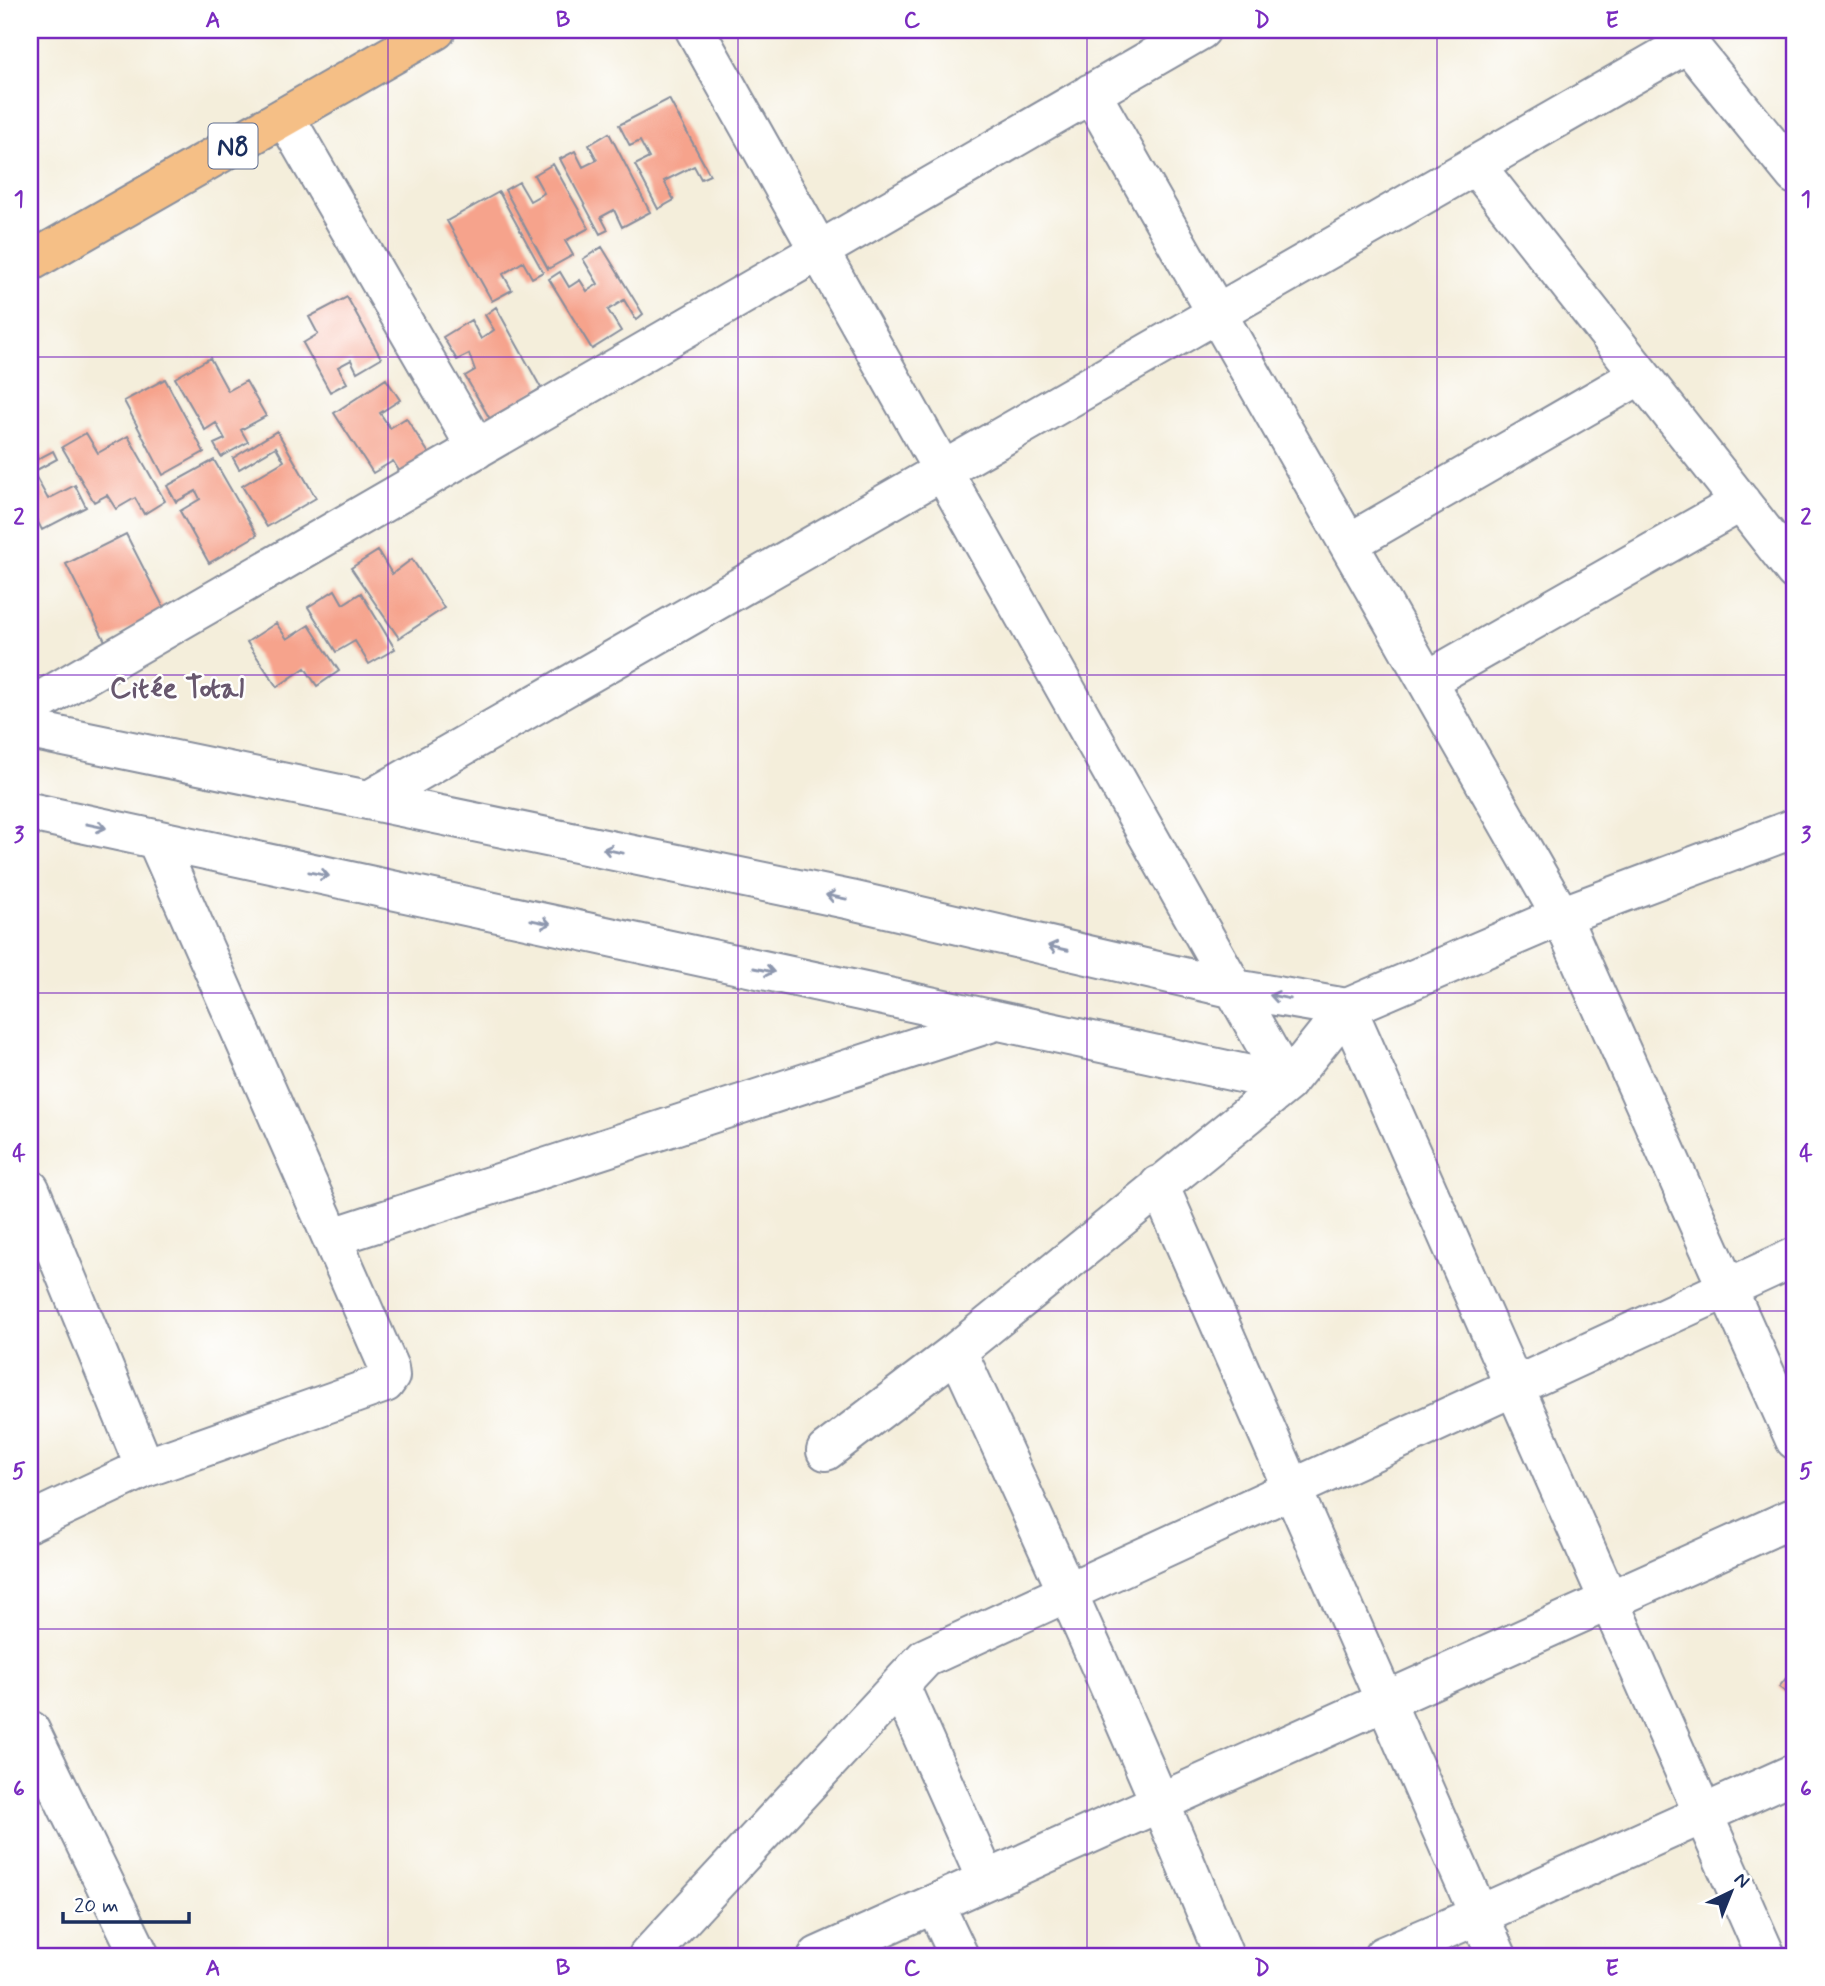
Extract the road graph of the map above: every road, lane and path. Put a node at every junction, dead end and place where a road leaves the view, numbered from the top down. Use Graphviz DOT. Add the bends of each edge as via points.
graph roads {
  1 [pos="436,30"];
  2 [pos="695,30"];
  3 [pos="1201,30"];
  4 [pos="1683,37"];
  5 [pos="1091,93"];
  6 [pos="285,117"];
  7 [pos="1476,166"];
  8 [pos="1795,175"];
  9 [pos="819,250"];
  10 [pos="30,262"];
  11 [pos="1217,313"];
  12 [pos="1640,375"];
  13 [pos="477,449"];
  14 [pos="943,470"];
  15 [pos="1741,502"];
  16 [pos="1349,543"];
  17 [pos="1795,570"];
  18 [pos="1428,680"];
  19 [pos="30,707"];
  20 [pos="30,730"];
  21 [pos="369,800"];
  22 [pos="30,812"];
  23 [pos="156,839"];
  24 [pos="1791,840"];
  25 [pos="1561,916"];
  26 [pos="1235,989"];
  27 [pos="1347,1008"];
  28 [pos="998,1020"];
  29 [pos="1287,1083"];
  30 [pos="1159,1185"];
  31 [pos="30,1189"];
  32 [pos="333,1237"];
  33 [pos="1795,1257"];
  34 [pos="1728,1288"];
  35 [pos="957,1351"];
  36 [pos="1514,1386"];
  37 [pos="1795,1440"];
  38 [pos="826,1451"];
  39 [pos="145,1468"];
  40 [pos="1292,1489"];
  41 [pos="1795,1517"];
  42 [pos="30,1522"];
  43 [pos="1069,1592"];
  44 [pos="1609,1601"];
  45 [pos="900,1686"];
  46 [pos="1385,1700"];
  47 [pos="30,1730"];
  48 [pos="1795,1773"];
  49 [pos="1161,1802"];
  50 [pos="1704,1814"];
  51 [pos="986,1879"];
  52 [pos="934,1905"];
  53 [pos="1479,1915"];
  54 [pos="140,1956"];
  55 [pos="648,1956"];
  56 [pos="818,1956"];
  57 [pos="959,1956"];
  58 [pos="1224,1956"];
  59 [pos="1383,1956"];
  60 [pos="1497,1956"];
  61 [pos="1766,1956"];
  1 -- 6 [label="main road, N8"];
  2 -- 9 [label="street"];
  3 -- 5 [label="street"];
  4 -- 7 [label="street"];
  4 -- 8 [label="street"];
  5 -- 9 [label="street"];
  5 -- 11 [label="street"];
  6 -- 10 [label="main road, N8"];
  6 -- 13 [label="street"];
  7 -- 11 [label="street"];
  7 -- 12 [label="street"];
  9 -- 13 [label="street"];
  9 -- 14 [label="street"];
  11 -- 14 [label="street"];
  11 -- 16 [label="street"];
  12 -- 15 [label="street"];
  12 -- 16 [label="street"];
  13 -- 19 [label="street"];
  14 -- 21 [label="street"];
  14 -- 26 [label="street"];
  15 -- 17 [label="street"];
  15 -- 18 [label="street"];
  16 -- 18 [label="street"];
  18 -- 25 [label="street"];
  20 -- 21 [label="street"];
  26 -- 21 [label="street, one-way" via="851,900"];
  22 -- 23 [label="street, one-way"];
  23 -- 28 [label="street, one-way"];
  23 -- 32 [label="street"];
  24 -- 25 [label="street"];
  25 -- 27 [label="street"];
  25 -- 34 [label="street"];
  27 -- 26 [label="street, one-way"];
  26 -- 29 [label="street"];
  27 -- 29 [label="street"];
  27 -- 36 [label="street"];
  28 -- 29 [label="street"];
  28 -- 32 [label="street"];
  29 -- 30 [label="street"];
  30 -- 35 [label="street"];
  30 -- 40 [label="street"];
  31 -- 39 [label="street"];
  32 -- 39 [label="street" via="389,1368 385,1383"];
  33 -- 34 [label="street"];
  34 -- 36 [label="street"];
  34 -- 37 [label="street"];
  35 -- 38 [label="street"];
  35 -- 43 [label="street"];
  36 -- 40 [label="street"];
  36 -- 44 [label="street"];
  39 -- 42 [label="street"];
  40 -- 43 [label="street"];
  40 -- 46 [label="street"];
  41 -- 44 [label="street"];
  43 -- 45 [label="street" via="925,1658"];
  43 -- 49 [label="street"];
  44 -- 46 [label="street"];
  44 -- 50 [label="street"];
  45 -- 51 [label="street"];
  45 -- 55 [label="street"];
  46 -- 49 [label="street"];
  46 -- 53 [label="street"];
  47 -- 54 [label="street"];
  48 -- 50 [label="street"];
  49 -- 51 [label="street"];
  49 -- 58 [label="street"];
  50 -- 53 [label="street"];
  50 -- 61 [label="street"];
  51 -- 52 [label="street"];
  52 -- 56 [label="street"];
  52 -- 57 [label="street"];
  53 -- 59 [label="street"];
  53 -- 60 [label="street"];
}
